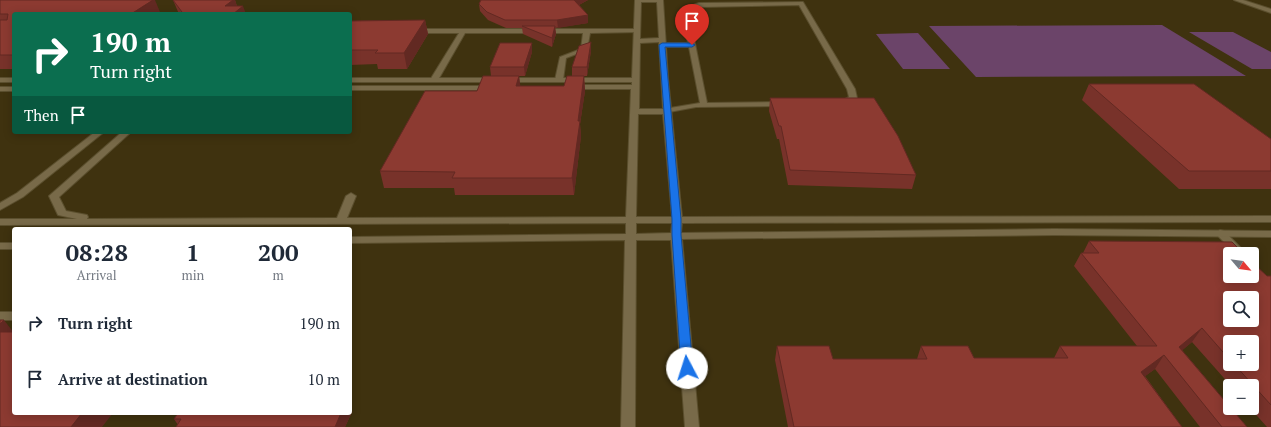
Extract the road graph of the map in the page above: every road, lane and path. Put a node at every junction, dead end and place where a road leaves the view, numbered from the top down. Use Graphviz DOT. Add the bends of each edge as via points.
graph roads {
  1 [pos="638,0"];
  2 [pos="660,0"];
  3 [pos="1237,0"];
  4 [pos="1271,11"];
  5 [pos="410,31"];
  6 [pos="463,31"];
  7 [pos="587,31"];
  8 [pos="638,31"];
  9 [pos="637,41"];
  10 [pos="662,43"];
  11 [pos="692,45"];
  12 [pos="0,80"];
  13 [pos="12,80"];
  14 [pos="352,80"];
  15 [pos="434,80"];
  16 [pos="559,80"];
  17 [pos="636,83"];
  18 [pos="352,88"];
  19 [pos="0,89"];
  20 [pos="12,89"];
  21 [pos="831,103"];
  22 [pos="791,104"];
  23 [pos="704,105"];
  24 [pos="635,111"];
  25 [pos="667,111"];
  26 [pos="97,134"];
  27 [pos="125,134"];
  28 [pos="351,196"];
  29 [pos="0,207"];
  30 [pos="631,219"];
  31 [pos="677,219"];
  32 [pos="1042,219"];
  33 [pos="1271,219"];
  34 [pos="0,222"];
  35 [pos="102,222"];
  36 [pos="341,222"];
  37 [pos="1054,232"];
  38 [pos="1220,233"];
  39 [pos="1271,234"];
  40 [pos="676,235"];
  41 [pos="631,236"];
  42 [pos="352,240"];
  43 [pos="368,240"];
  44 [pos="0,246"];
  45 [pos="12,246"];
  46 [pos="1235,247"];
  47 [pos="352,248"];
  48 [pos="0,316"];
  49 [pos="12,316"];
  50 [pos="628,427"];
  51 [pos="692,427"];
  1 -- 2 [label="street"];
  1 -- 8 [label="street"];
  2 -- 10 [label="street"];
  3 -- 4 [label="street"];
  5 -- 6 [label="street"];
  6 -- 7 [label="street"];
  6 -- 15 [label="street"];
  7 -- 8 [label="street"];
  7 -- 16 [label="street" via="584,50 563,57"];
  8 -- 9 [label="street"];
  9 -- 10 [label="street"];
  9 -- 17 [label="street"];
  10 -- 11 [label="street"];
  10 -- 25 [label="street"];
  11 -- 21 [label="street" via="686,14 690,8 699,4 801,3 851,89 853,98 847,103"];
  11 -- 23 [label="street"];
  12 -- 13 [label="street"];
  14 -- 15 [label="street"];
  15 -- 16 [label="street"];
  16 -- 17 [label="street"];
  17 -- 18 [label="street"];
  17 -- 24 [label="street"];
  19 -- 20 [label="street"];
  22 -- 23 [label="street"];
  23 -- 25 [label="street"];
  24 -- 25 [label="street"];
  24 -- 30 [label="street"];
  25 -- 31 [label="street"];
  26 -- 29 [label="street" via="20,195"];
  27 -- 35 [label="street" via="54,196 62,213"];
  28 -- 36 [label="street"];
  30 -- 31 [label="street"];
  30 -- 36 [label="street"];
  30 -- 41 [label="street"];
  31 -- 32 [label="street"];
  31 -- 40 [label="street"];
  32 -- 33 [label="street"];
  32 -- 37 [label="street"];
  34 -- 35 [label="street"];
  35 -- 36 [label="street"];
  37 -- 38 [label="street"];
  37 -- 40 [label="street"];
  38 -- 39 [label="street"];
  38 -- 46 [label="street"];
  40 -- 41 [label="street"];
  40 -- 51 [label="street"];
  41 -- 43 [label="street"];
  41 -- 50 [label="street"];
  42 -- 43 [label="street"];
  43 -- 47 [label="street"];
  44 -- 45 [label="street"];
  48 -- 49 [label="street"];
}
